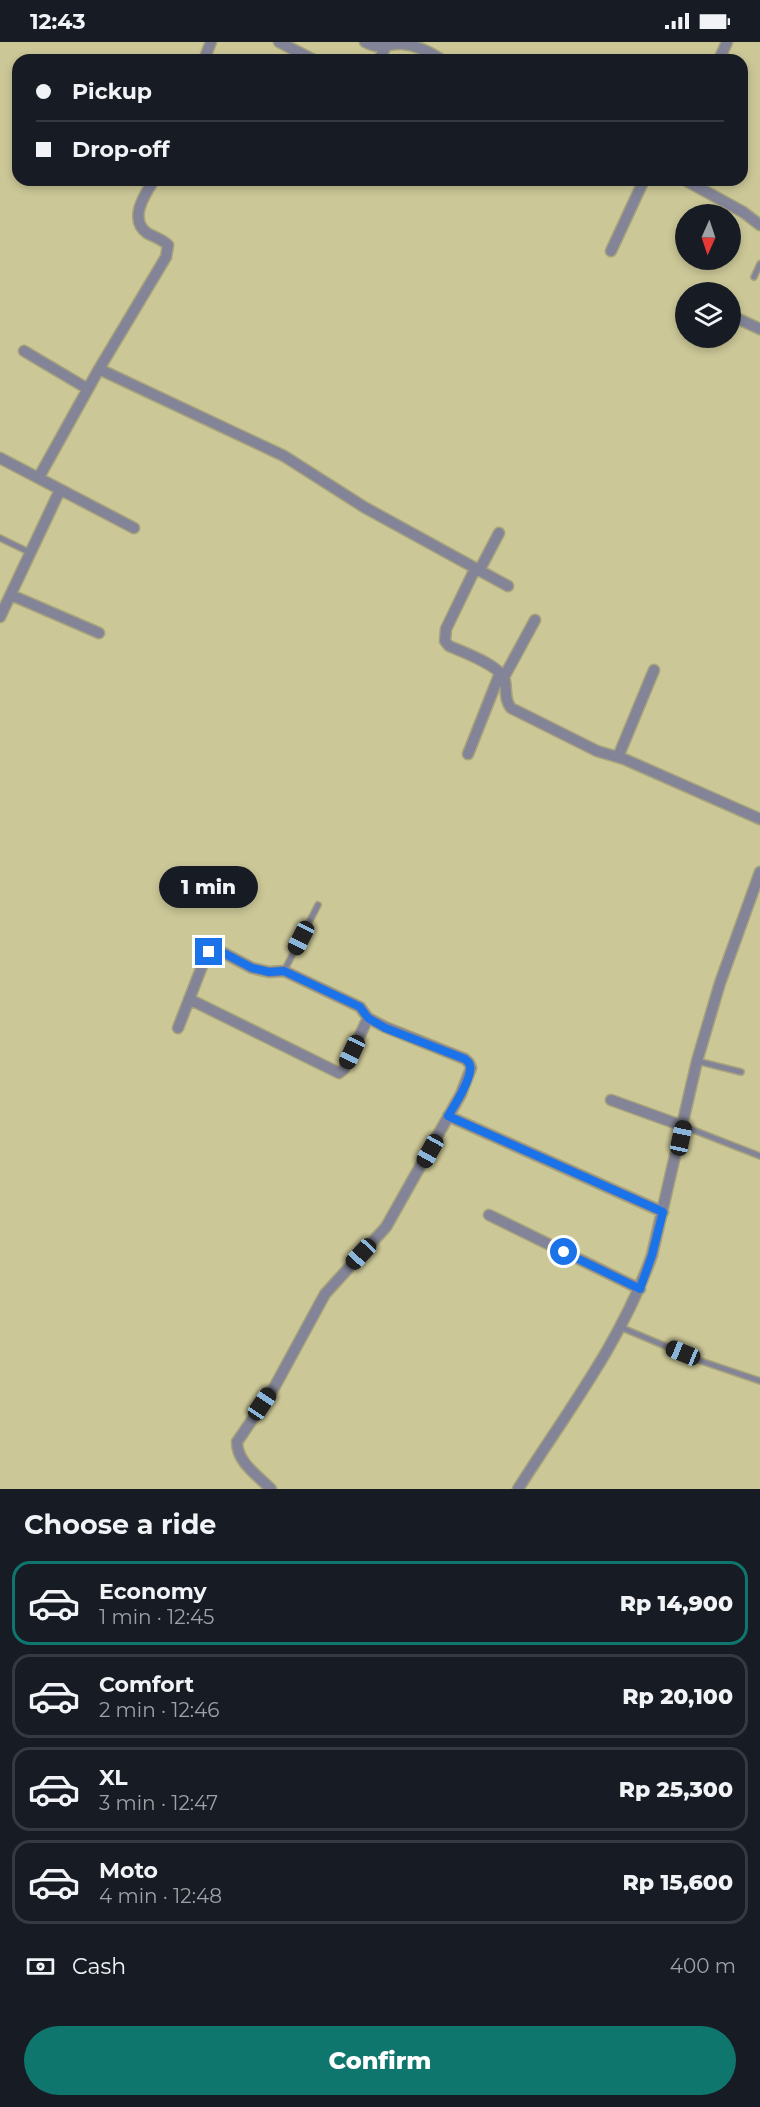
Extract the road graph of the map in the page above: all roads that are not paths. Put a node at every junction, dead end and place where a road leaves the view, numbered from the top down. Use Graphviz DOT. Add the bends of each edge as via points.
graph roads {
  1 [pos="279,42"];
  2 [pos="365,42"];
  3 [pos="386,48"];
  4 [pos="302,54"];
  5 [pos="382,54"];
  6 [pos="431,54"];
  7 [pos="150,186"];
  8 [pos="641,186"];
  9 [pos="696,186"];
  10 [pos="760,225"];
  11 [pos="611,251"];
  12 [pos="760,264"];
  13 [pos="754,277"];
  14 [pos="741,320"];
  15 [pos="760,329"];
  16 [pos="24,351"];
  17 [pos="99,369"];
  18 [pos="88,389"];
  19 [pos="0,458"];
  20 [pos="39,477"];
  21 [pos="60,490"];
  22 [pos="134,528"];
  23 [pos="499,532"];
  24 [pos="0,538"];
  25 [pos="31,554"];
  26 [pos="477,570"];
  27 [pos="508,586"];
  28 [pos="11,595"];
  29 [pos="0,617"];
  30 [pos="535,620"];
  31 [pos="99,633"];
  32 [pos="654,670"];
  33 [pos="502,675"];
  34 [pos="468,754"];
  35 [pos="618,757"];
  36 [pos="760,819"];
  37 [pos="760,872"];
  38 [pos="318,905"];
  39 [pos="284,971"];
  40 [pos="189,999"];
  41 [pos="368,1018"];
  42 [pos="178,1028"];
  43 [pos="697,1061"];
  44 [pos="741,1072"];
  45 [pos="610,1100"];
  46 [pos="448,1116"];
  47 [pos="683,1126"];
  48 [pos="760,1156"];
  49 [pos="663,1212"];
  50 [pos="489,1215"];
  51 [pos="640,1289"];
  52 [pos="620,1327"];
  53 [pos="760,1382"];
  54 [pos="271,1489"];
  55 [pos="518,1489"];
  1 -- 4 [label="street"];
  2 -- 3 [label="street"];
  3 -- 5 [label="street"];
  3 -- 6 [label="street" via="409,45"];
  7 -- 17 [label="street" via="140,203 140,224 145,232 164,241 168,250"];
  8 -- 11 [label="street"];
  9 -- 10 [label="street"];
  12 -- 13 [label="lane"];
  14 -- 15 [label="street"];
  16 -- 18 [label="street"];
  17 -- 18 [label="street"];
  17 -- 26 [label="street" via="284,456 364,507"];
  18 -- 20 [label="street"];
  19 -- 20 [label="street"];
  20 -- 21 [label="street"];
  21 -- 22 [label="street"];
  21 -- 25 [label="street"];
  23 -- 26 [label="street"];
  24 -- 25 [label="lane"];
  25 -- 28 [label="street"];
  26 -- 27 [label="street"];
  26 -- 33 [label="street" via="446,629 445,641"];
  28 -- 29 [label="street"];
  28 -- 31 [label="street"];
  30 -- 33 [label="street"];
  32 -- 35 [label="street"];
  33 -- 34 [label="street"];
  33 -- 35 [label="street" via="511,708 597,751"];
  35 -- 36 [label="street"];
  37 -- 43 [label="street"];
  38 -- 39 [label="lane"];
  39 -- 40 [label="street" via="252,968 213,950 206,956"];
  39 -- 41 [label="street" via="360,1007"];
  40 -- 41 [label="street" via="339,1073"];
  40 -- 42 [label="street"];
  41 -- 46 [label="street" via="469,1063 471,1068 461,1094"];
  43 -- 44 [label="lane"];
  43 -- 47 [label="street"];
  45 -- 47 [label="street"];
  46 -- 49 [label="street"];
  46 -- 54 [label="street" via="386,1227 325,1294 275,1386 237,1442 241,1459"];
  47 -- 48 [label="lane"];
  47 -- 49 [label="street"];
  49 -- 51 [label="street"];
  50 -- 51 [label="street"];
  51 -- 52 [label="street"];
  52 -- 53 [label="lane"];
  52 -- 55 [label="street"];
}
